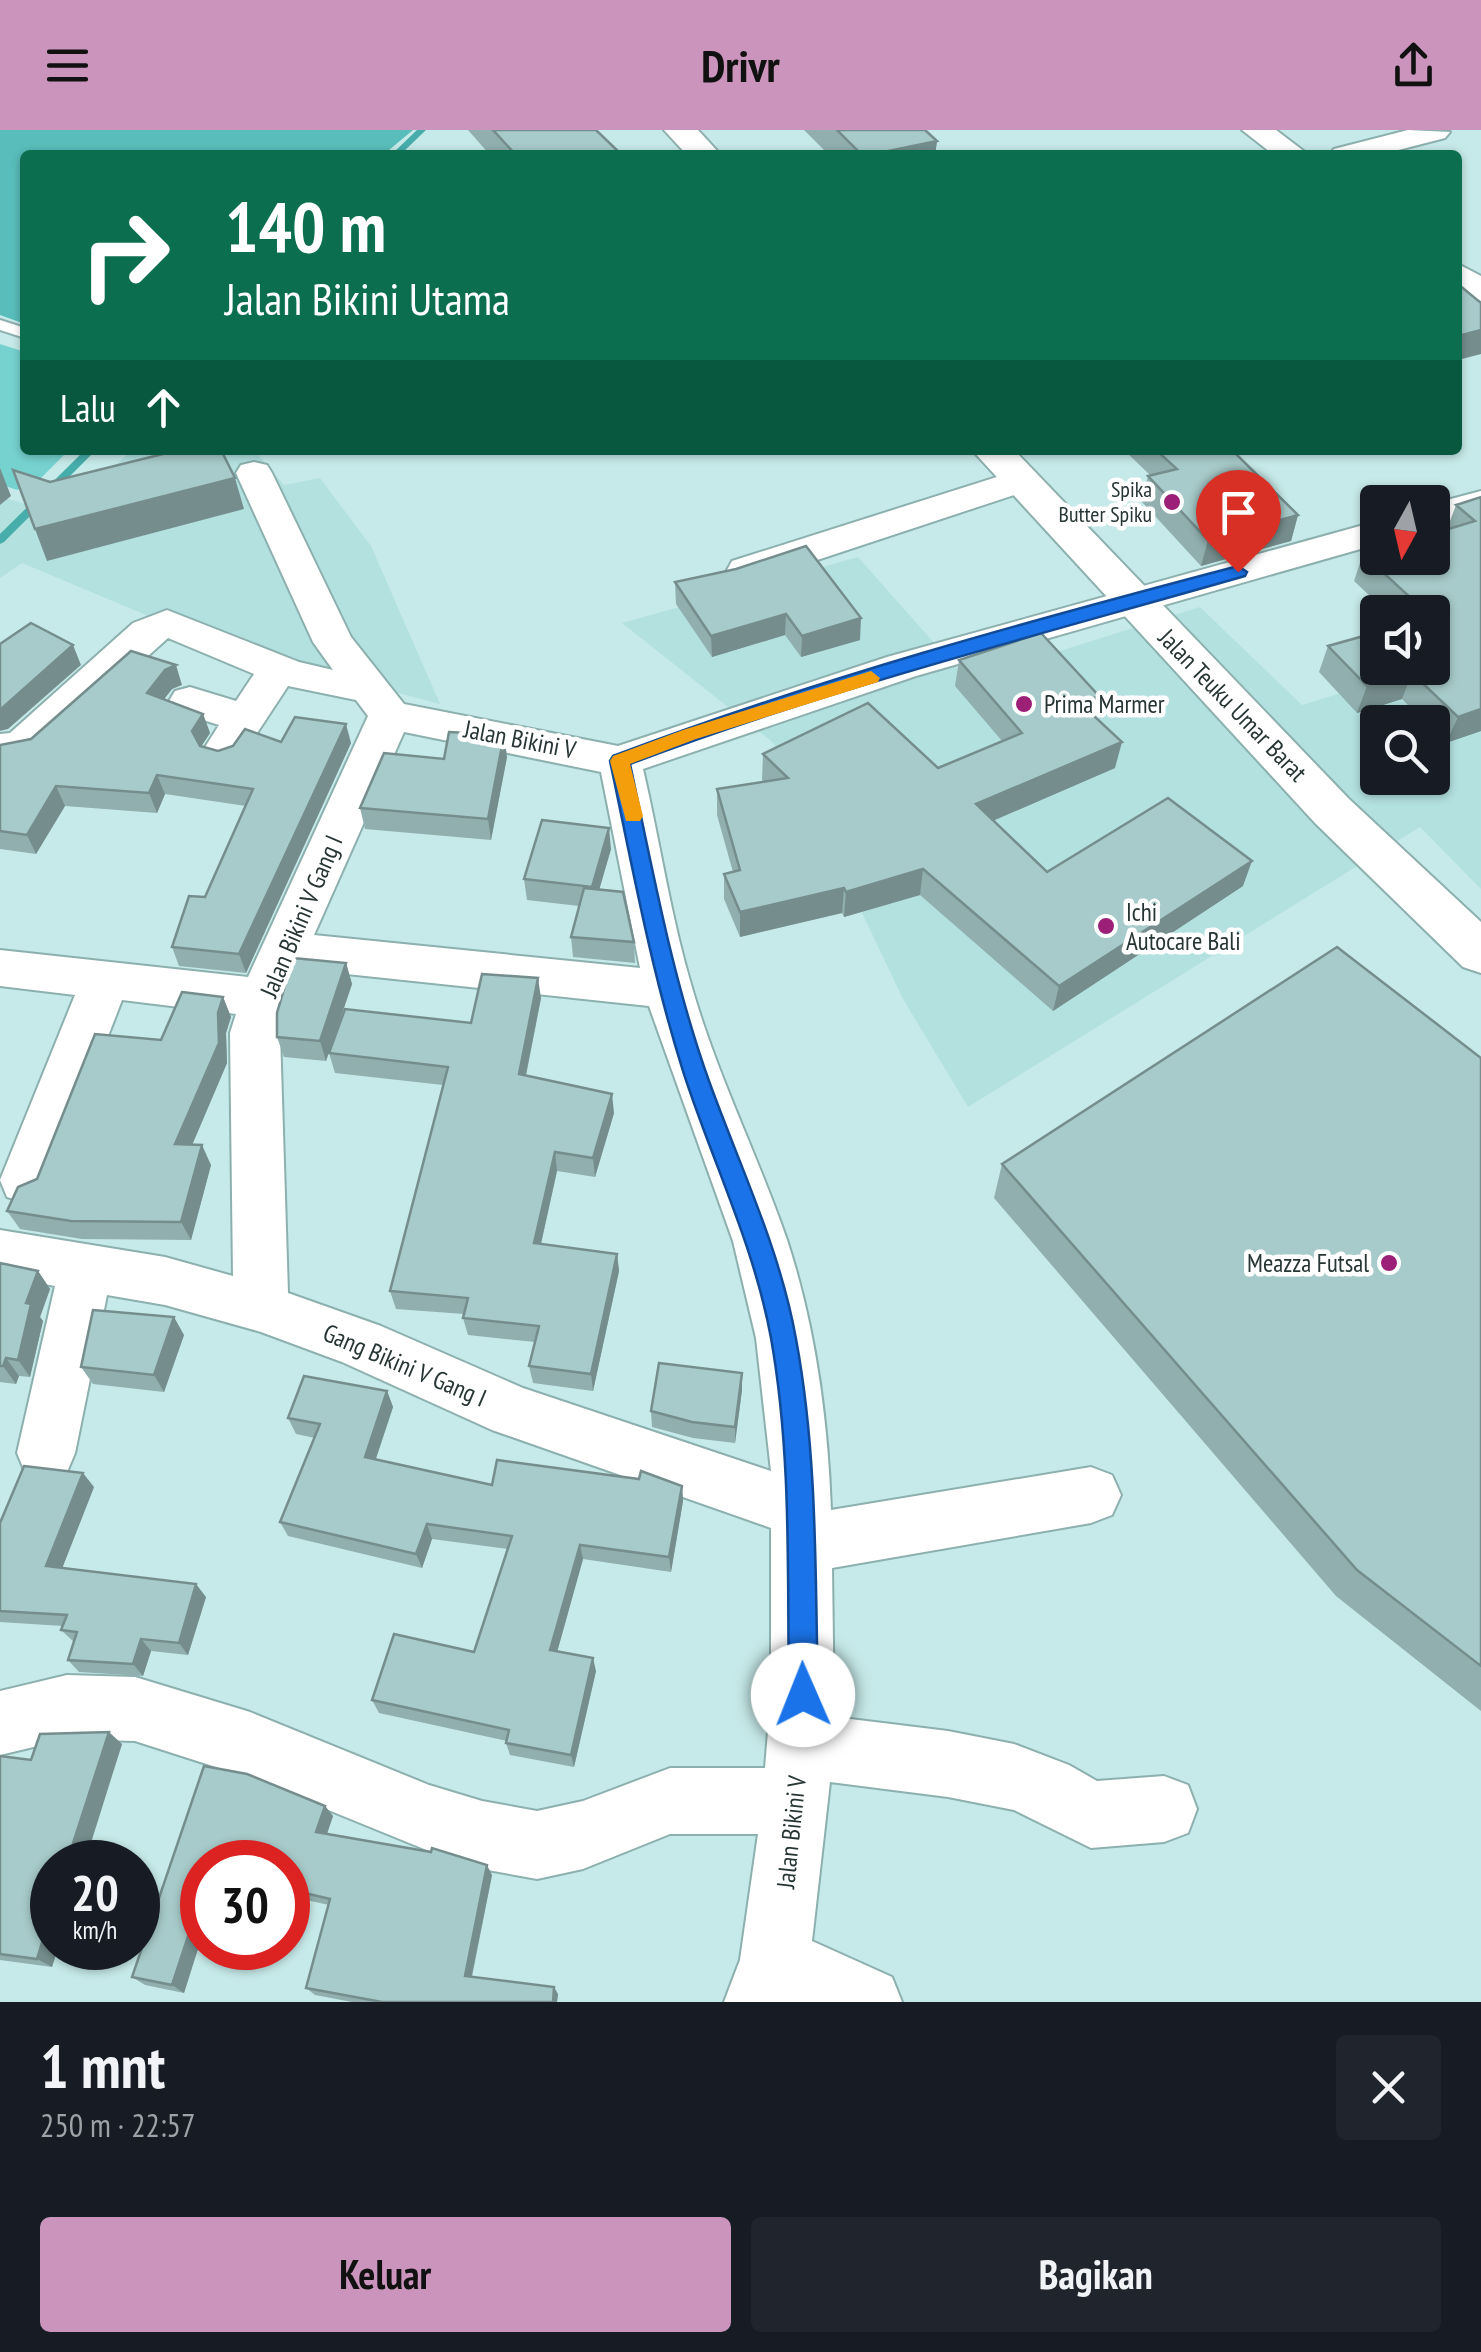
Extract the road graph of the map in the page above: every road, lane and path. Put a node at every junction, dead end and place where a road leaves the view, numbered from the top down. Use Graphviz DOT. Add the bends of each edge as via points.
graph roads {
  1 [pos="680,130"];
  2 [pos="1257,130"];
  3 [pos="1435,132"];
  4 [pos="701,150"];
  5 [pos="1287,150"];
  6 [pos="1364,150"];
  7 [pos="1007,465"];
  8 [pos="254,472"];
  9 [pos="1481,502"];
  10 [pos="1450,511"];
  11 [pos="1360,537"];
  12 [pos="721,578"];
  13 [pos="1134,602"];
  14 [pos="278,669"];
  15 [pos="377,700"];
  16 [pos="190,702"];
  17 [pos="0,749"];
  18 [pos="620,761"];
  19 [pos="284,950"];
  20 [pos="1481,953"];
  21 [pos="0,968"];
  22 [pos="105,981"];
  23 [pos="668,989"];
  24 [pos="264,998"];
  25 [pos="26,1181"];
  26 [pos="0,1253"];
  27 [pos="88,1268"];
  28 [pos="261,1308"];
  29 [pos="46,1453"];
  30 [pos="1091,1495"];
  31 [pos="800,1527"];
  32 [pos="0,1723"];
  33 [pos="798,1773"];
  34 [pos="1164,1809"];
  35 [pos="767,1981"];
  36 [pos="867,2002"];
  1 -- 4 [label="main road"];
  2 -- 5 [label="street"];
  3 -- 6 [label="street"];
  7 -- 12 [label="street"];
  7 -- 13 [label="main road, Jalan Teuku Umar Barat"];
  8 -- 15 [label="street" via="333,642"];
  9 -- 10 [label="street"];
  11 -- 13 [label="street"];
  13 -- 18 [label="street" via="876,676"];
  13 -- 20 [label="main road, Jalan Teuku Umar Barat" via="1332,811"];
  14 -- 15 [label="street, Jalan Bikini V"];
  14 -- 16 [label="street" via="234,735"];
  14 -- 17 [label="street, Jalan Bikini V" via="177,624 159,625 22,746"];
  15 -- 18 [label="street, Jalan Bikini V"];
  15 -- 19 [label="street, Jalan Bikini V Gang I"];
  18 -- 23 [label="street, Jalan Bikini V"];
  19 -- 23 [label="street"];
  19 -- 24 [label="street, Jalan Bikini V Gang I"];
  21 -- 22 [label="street"];
  22 -- 24 [label="street"];
  22 -- 25 [label="street"];
  23 -- 31 [label="street, Jalan Bikini V" via="760,1240 784,1338 800,1466"];
  24 -- 28 [label="street, Jalan Bikini V Gang I" via="255,1033"];
  26 -- 27 [label="street, Gang Bikini V Gang I"];
  27 -- 28 [label="street, Gang Bikini V Gang I"];
  27 -- 29 [label="street"];
  28 -- 31 [label="street, Gang Bikini V Gang I"];
  30 -- 31 [label="street"];
  31 -- 33 [label="street, Jalan Bikini V"];
  32 -- 33 [label="street" via="66,1707 134,1708 250,1745 429,1818 537,1845 582,1836 670,1801"];
  33 -- 34 [label="street" via="948,1764 1046,1788 1092,1815"];
  33 -- 35 [label="street, Jalan Bikini V"];
  35 -- 36 [label="street, Jalan Bikini V"];
}
